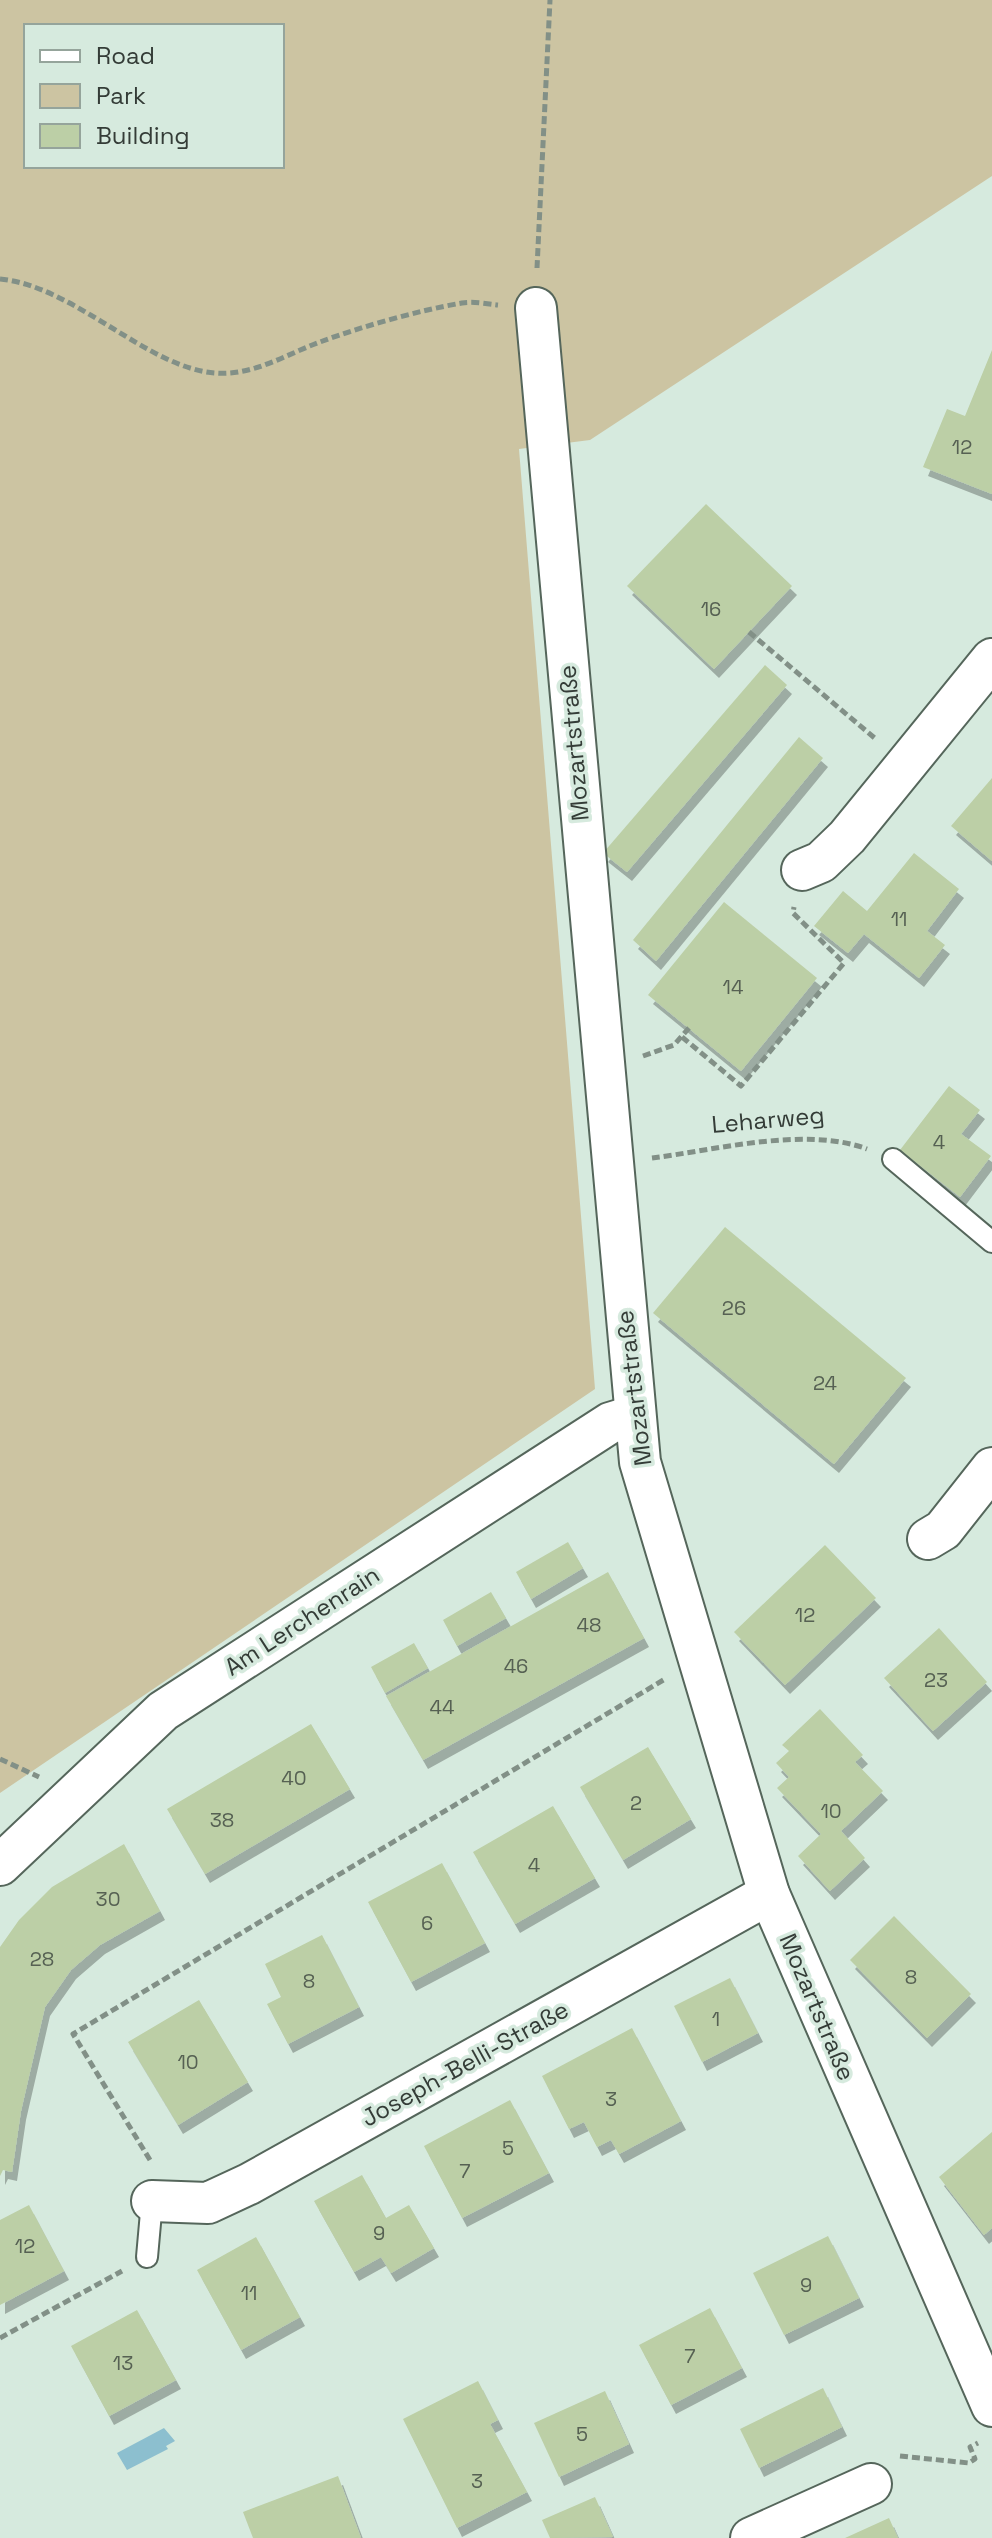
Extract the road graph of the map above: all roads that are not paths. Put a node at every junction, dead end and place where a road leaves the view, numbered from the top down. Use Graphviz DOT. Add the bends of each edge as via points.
graph roads {
  1 [pos="536,308"];
  2 [pos="992,659"];
  3 [pos="802,870"];
  4 [pos="893,1159"];
  5 [pos="992,1242"];
  6 [pos="633,1416"];
  7 [pos="992,1468"];
  8 [pos="928,1539"];
  9 [pos="0,1865"];
  10 [pos="769,1894"];
  11 [pos="152,2201"];
  12 [pos="147,2257"];
  13 [pos="988,2423"];
  14 [pos="882,2470"];
  15 [pos="751,2538"];
  1 -- 6 [label="street, Mozartstraße"];
  2 -- 3 [label="street" via="847,837 821,862"];
  4 -- 5 [label="lane"];
  6 -- 9 [label="street, Am Lerchenrain" via="610,1423 163,1711"];
  6 -- 10 [label="street, Mozartstraße" via="640,1462"];
  7 -- 8 [label="street" via="943,1530"];
  10 -- 11 [label="street, Joseph-Belli-Straße" via="249,2184 208,2203"];
  10 -- 13 [label="street, Mozartstraße"];
  11 -- 12 [label="lane"];
  14 -- 15 [label="street"];
}
